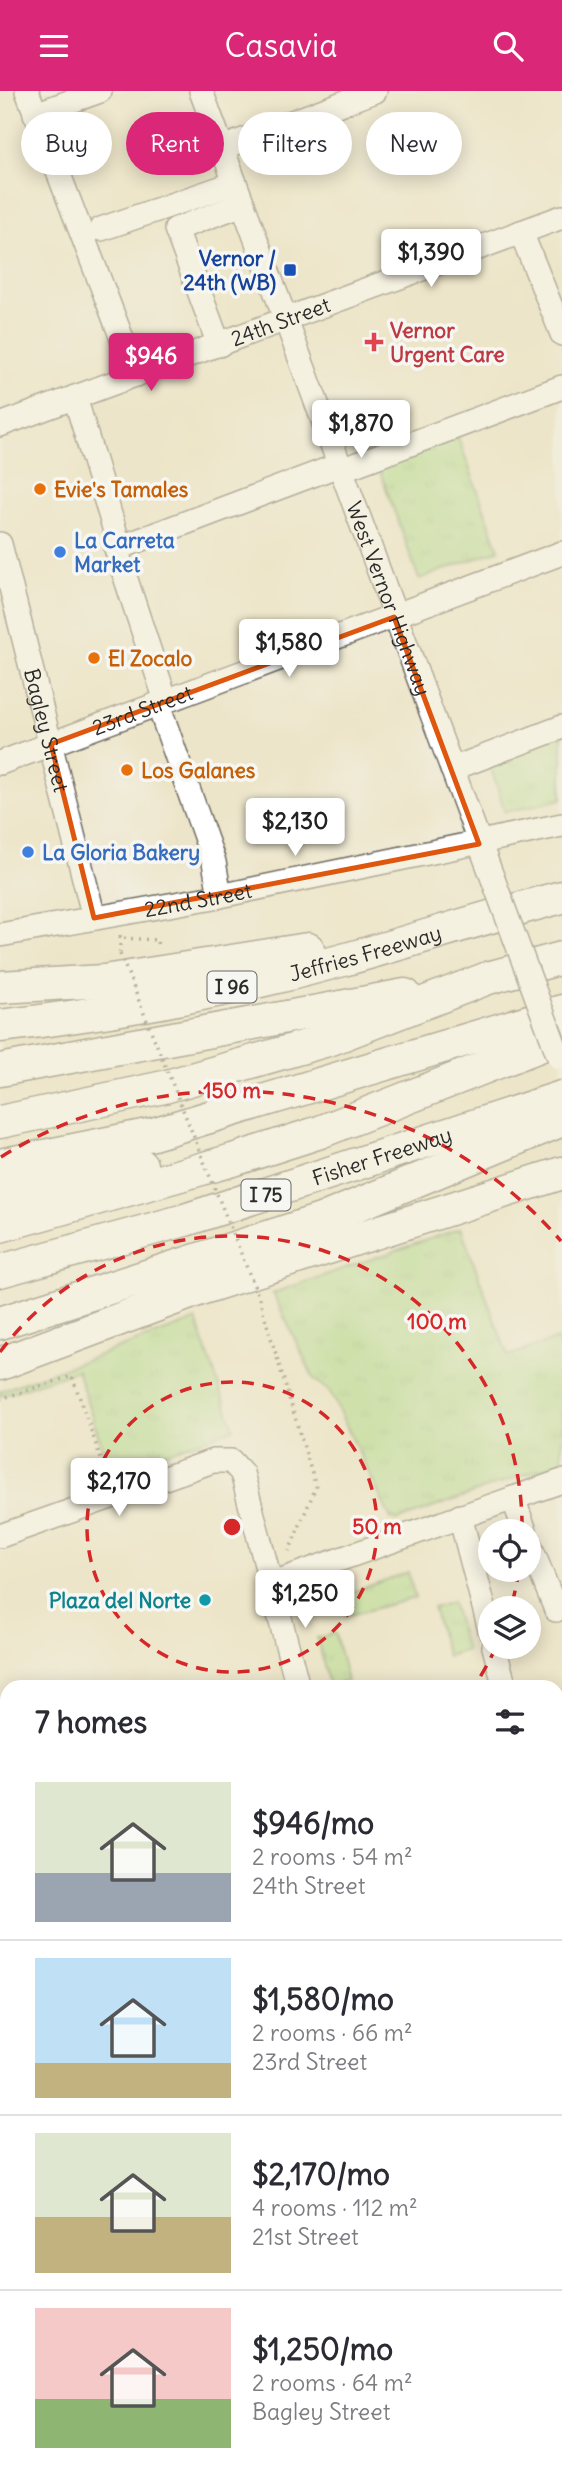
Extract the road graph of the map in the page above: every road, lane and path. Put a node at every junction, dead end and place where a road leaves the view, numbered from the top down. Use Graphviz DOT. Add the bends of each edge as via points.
graph roads {
  1 [pos="27,91"];
  2 [pos="100,91"];
  3 [pos="201,91"];
  4 [pos="375,91"];
  5 [pos="347,96"];
  6 [pos="34,112"];
  7 [pos="41,112"];
  8 [pos="209,112"];
  9 [pos="224,147"];
  10 [pos="224,153"];
  11 [pos="58,175"];
  12 [pos="239,194"];
  13 [pos="562,217"];
  14 [pos="102,229"];
  15 [pos="521,232"];
  16 [pos="286,320"];
  17 [pos="562,334"];
  18 [pos="219,345"];
  19 [pos="135,375"];
  20 [pos="562,387"];
  21 [pos="75,397"];
  22 [pos="0,425"];
  23 [pos="340,468"];
  24 [pos="0,544"];
  25 [pos="120,548"];
  26 [pos="562,553"];
  27 [pos="6,595"];
  28 [pos="394,617"];
  29 [pos="162,703"];
  30 [pos="562,727"];
  31 [pos="51,744"];
  32 [pos="0,763"];
  33 [pos="452,769"];
  34 [pos="562,825"];
  35 [pos="479,844"];
  36 [pos="220,896"];
  37 [pos="562,897"];
  38 [pos="94,918"];
  39 [pos="458,924"];
  40 [pos="120,926"];
  41 [pos="0,935"];
  42 [pos="120,938"];
  43 [pos="145,950"];
  44 [pos="132,952"];
  45 [pos="120,954"];
  46 [pos="562,958"];
  47 [pos="488,978"];
  48 [pos="0,987"];
  49 [pos="562,1011"];
  50 [pos="0,1026"];
  51 [pos="562,1037"];
  52 [pos="562,1064"];
  53 [pos="0,1070"];
  54 [pos="433,1085"];
  55 [pos="562,1097"];
  56 [pos="562,1120"];
  57 [pos="0,1122"];
  58 [pos="0,1165"];
  59 [pos="562,1173"];
  60 [pos="0,1196"];
  61 [pos="0,1226"];
  62 [pos="0,1271"];
  63 [pos="0,1323"];
  64 [pos="0,1364"];
  65 [pos="0,1399"];
  66 [pos="107,1476"];
  67 [pos="562,1481"];
  68 [pos="513,1498"];
  69 [pos="460,1516"];
  70 [pos="521,1519"];
  71 [pos="0,1536"];
  72 [pos="289,1551"];
  73 [pos="541,1569"];
  74 [pos="270,1584"];
  75 [pos="481,1596"];
  76 [pos="560,1614"];
  77 [pos="497,1659"];
  78 [pos="296,1680"];
  79 [pos="503,1680"];
  1 -- 6 [label="street"];
  2 -- 7 [label="street"];
  3 -- 8 [label="street, West Vernor Highway"];
  4 -- 5 [label="street"];
  5 -- 9 [label="street"];
  10 -- 12 [label="street, West Vernor Highway"];
  11 -- 19 [label="street"];
  12 -- 14 [label="street"];
  12 -- 16 [label="street, West Vernor Highway"];
  12 -- 18 [label="street" via="176,229"];
  13 -- 15 [label="street, 24th Street"];
  15 -- 16 [label="street, 24th Street"];
  15 -- 17 [label="street"];
  16 -- 18 [label="street, 24th Street"];
  16 -- 23 [label="street, West Vernor Highway"];
  18 -- 19 [label="street, 24th Street"];
  19 -- 21 [label="street, 24th Street"];
  20 -- 23 [label="street"];
  21 -- 22 [label="street, 24th Street"];
  21 -- 25 [label="street"];
  23 -- 25 [label="street"];
  23 -- 28 [label="street, West Vernor Highway"];
  24 -- 27 [label="street, Bagley Street"];
  25 -- 29 [label="street" via="116,549"];
  26 -- 28 [label="street, 23rd Street"];
  27 -- 31 [label="street, Bagley Street"];
  28 -- 29 [label="street, 23rd Street"];
  28 -- 33 [label="street, West Vernor Highway"];
  29 -- 31 [label="street, 23rd Street"];
  29 -- 36 [label="street" via="214,862"];
  30 -- 33 [label="street"];
  31 -- 32 [label="street, 23rd Street"];
  31 -- 38 [label="street, Bagley Street"];
  33 -- 35 [label="street, West Vernor Highway"];
  34 -- 35 [label="street, 22nd Street"];
  35 -- 36 [label="street, 22nd Street"];
  35 -- 52 [label="street, West Vernor Highway, bridge"];
  36 -- 38 [label="street, 22nd Street"];
  37 -- 39 [label="highway, Jeffries Freeway / I 96"];
  38 -- 41 [label="street, 22nd Street"];
  39 -- 48 [label="highway" via="153,975"];
  39 -- 50 [label="highway, Jeffries Freeway / I 96" via="343,960 200,995"];
  40 -- 42 [label="path"];
  42 -- 43 [label="path" via="158,940 158,948"];
  42 -- 45 [label="path"];
  44 -- 45 [label="path"];
  45 -- 72 [label="path, bridge" via="259,1298 316,1487"];
  46 -- 47 [label="highway"];
  47 -- 53 [label="highway"];
  47 -- 57 [label="highway" via="331,1039 164,1087"];
  49 -- 58 [label="highway" via="153,1134"];
  51 -- 54 [label="highway"];
  54 -- 60 [label="highway" via="214,1146"];
  54 -- 61 [label="highway" via="320,1132"];
  55 -- 62 [label="highway, Fisher Freeway / I 75" via="185,1220"];
  56 -- 63 [label="highway" via="321,1220"];
  59 -- 64 [label="highway" via="203,1287"];
  65 -- 66 [label="path" via="72,1376"];
  67 -- 68 [label="street"];
  68 -- 69 [label="street"];
  68 -- 70 [label="street"];
  69 -- 74 [label="street"];
  69 -- 75 [label="street"];
  71 -- 74 [label="street" via="213,1461 231,1461 242,1473"];
  73 -- 76 [label="street"];
  74 -- 78 [label="street"];
  77 -- 79 [label="street"];
}
